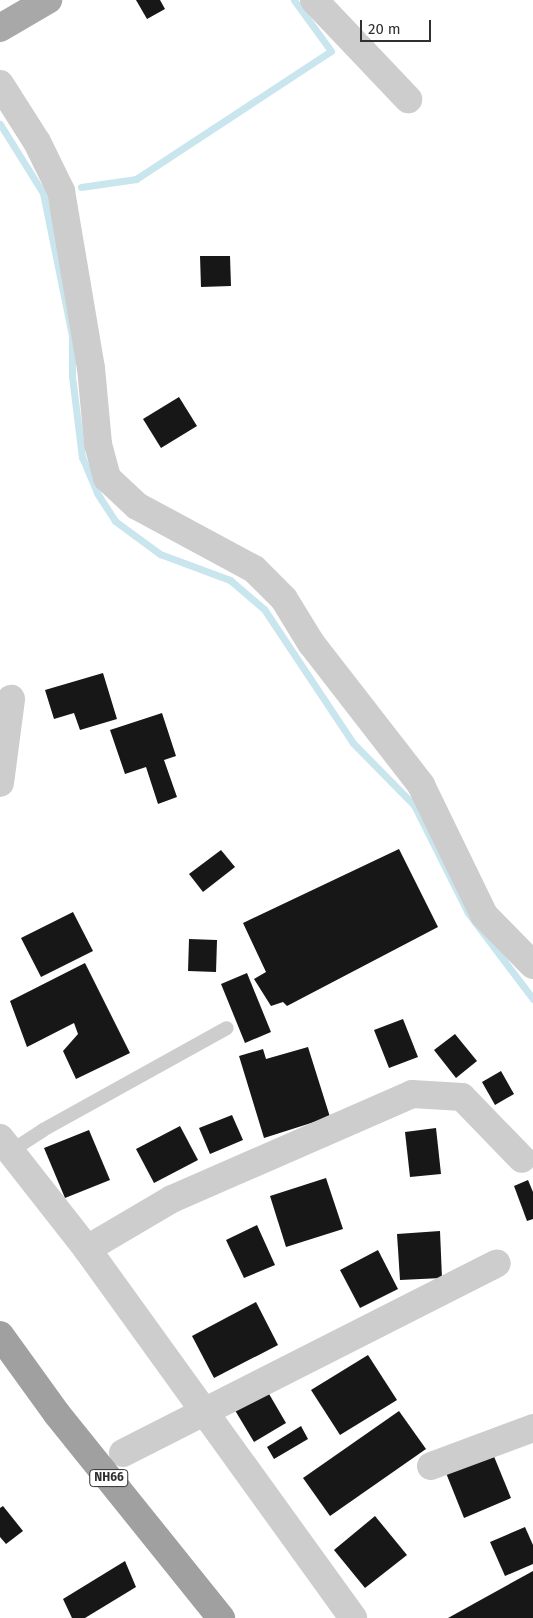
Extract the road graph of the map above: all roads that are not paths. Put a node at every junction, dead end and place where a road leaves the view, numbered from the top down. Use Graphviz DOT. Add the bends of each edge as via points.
graph roads {
  1 [pos="48,0"];
  2 [pos="314,0"];
  3 [pos="0,28"];
  4 [pos="0,84"];
  5 [pos="408,99"];
  6 [pos="12,699"];
  7 [pos="0,783"];
  8 [pos="533,965"];
  9 [pos="226,1028"];
  10 [pos="5,1145"];
  11 [pos="522,1159"];
  12 [pos="87,1249"];
  13 [pos="497,1263"];
  14 [pos="0,1335"];
  15 [pos="205,1412"];
  16 [pos="533,1428"];
  17 [pos="123,1453"];
  18 [pos="430,1466"];
  19 [pos="221,1618"];
  20 [pos="353,1618"];
  1 -- 3 [label="main road"];
  2 -- 5 [label="street"];
  4 -- 8 [label="street" via="37,142 61,191 91,368 98,444 107,478 137,506 254,569 284,599 311,642 422,785 484,915"];
  6 -- 7 [label="street"];
  9 -- 10 [label="lane" via="43,1130"];
  10 -- 12 [label="street"];
  11 -- 12 [label="street" via="462,1097 412,1094 172,1199"];
  12 -- 15 [label="street"];
  13 -- 15 [label="street"];
  14 -- 19 [label="highway, NH66" via="57,1414"];
  15 -- 17 [label="street"];
  15 -- 20 [label="street"];
  16 -- 18 [label="street"];
}
